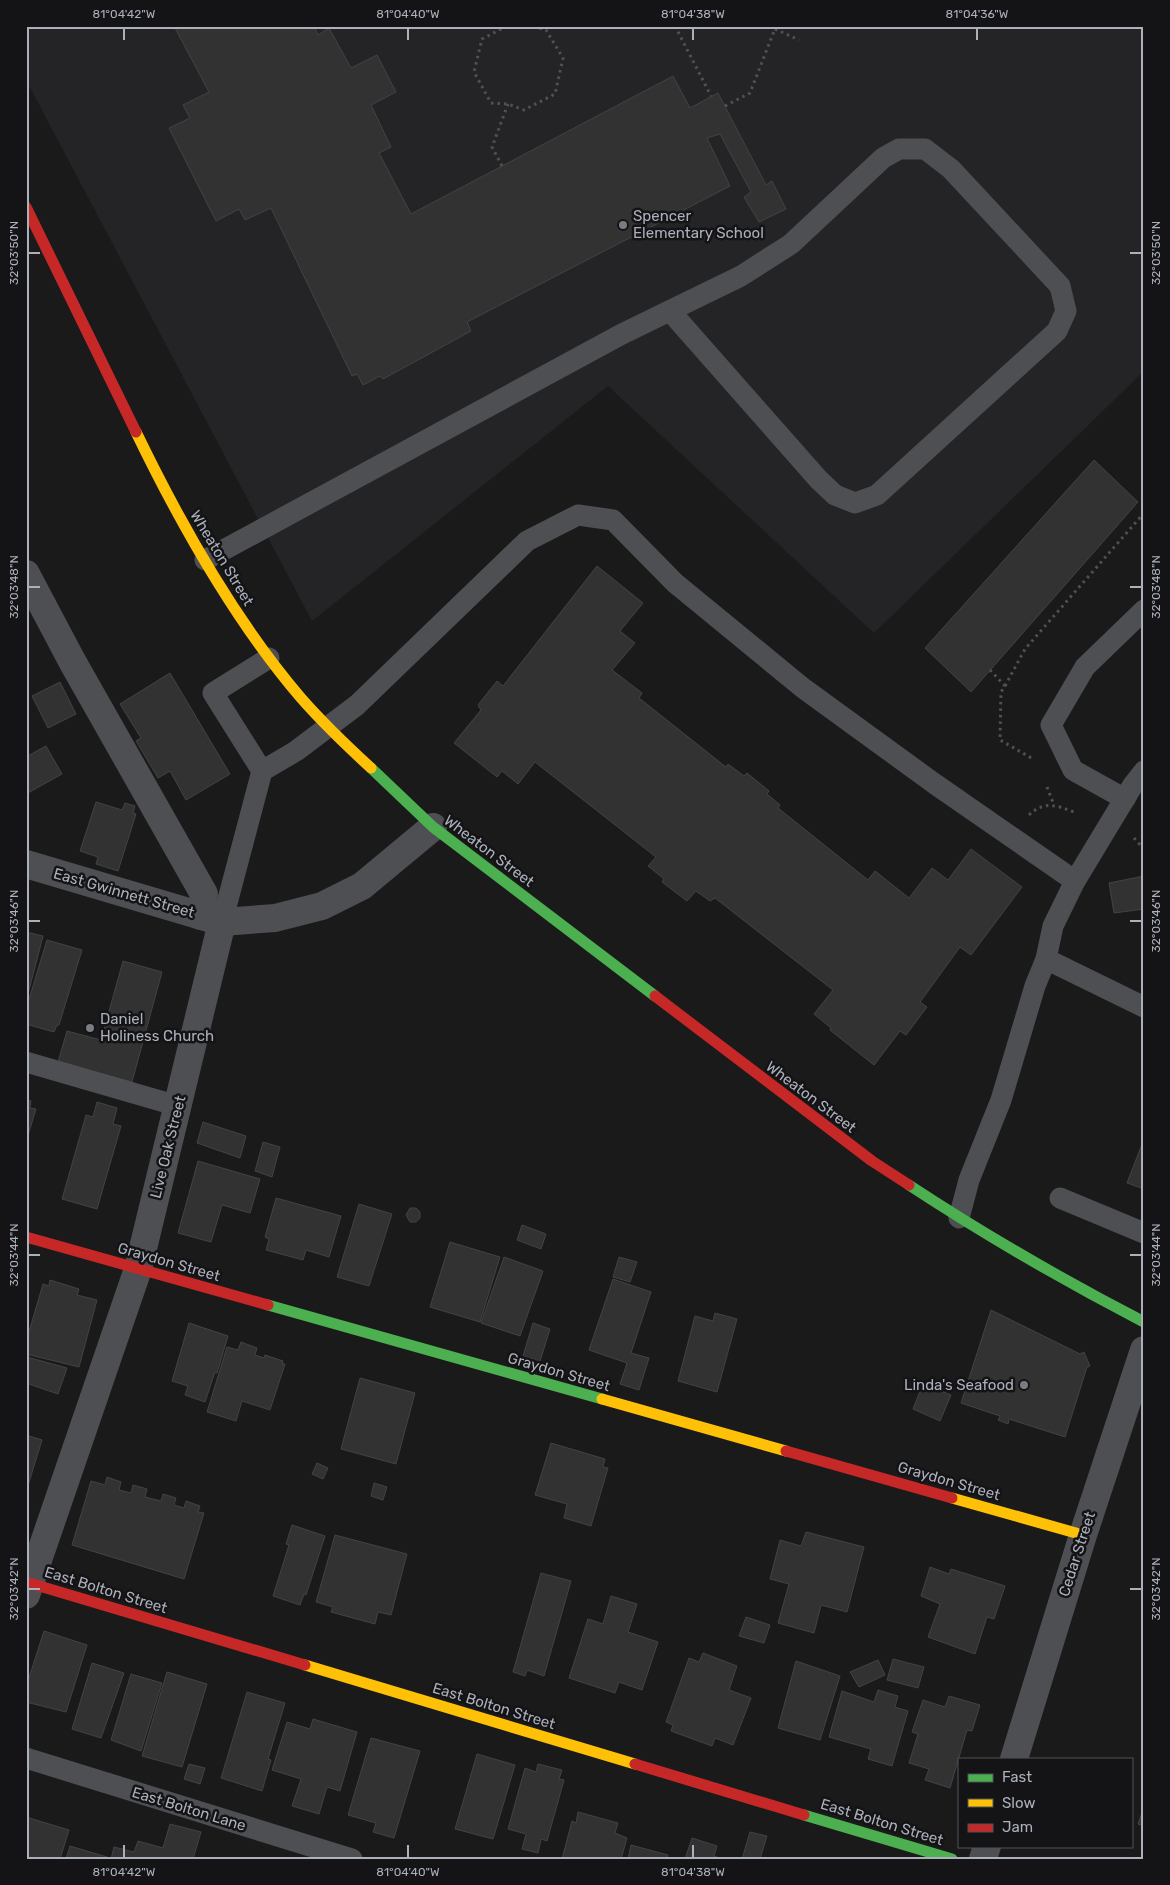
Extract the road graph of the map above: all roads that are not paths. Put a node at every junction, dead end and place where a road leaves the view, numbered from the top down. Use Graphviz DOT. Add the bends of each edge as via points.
graph roads {
  1 [pos="26,207"];
  2 [pos="670,311"];
  3 [pos="205,560"];
  4 [pos="26,574"];
  5 [pos="1144,610"];
  6 [pos="269,658"];
  7 [pos="329,728"];
  8 [pos="1144,771"];
  9 [pos="262,772"];
  10 [pos="1125,798"];
  11 [pos="433,827"];
  12 [pos="26,864"];
  13 [pos="1075,881"];
  14 [pos="212,919"];
  15 [pos="1046,959"];
  16 [pos="1144,1007"];
  17 [pos="26,1062"];
  18 [pos="178,1106"];
  19 [pos="1060,1198"];
  20 [pos="959,1218"];
  21 [pos="1144,1234"];
  22 [pos="26,1237"];
  23 [pos="138,1269"];
  24 [pos="1144,1322"];
  25 [pos="1144,1350"];
  26 [pos="1083,1534"];
  27 [pos="27,1587"];
  28 [pos="26,1758"];
  29 [pos="1014,1758"];
  30 [pos="352,1859"];
  31 [pos="952,1859"];
  1 -- 3 [label="street, Wheaton Street" via="166,494"];
  2 -- 2 [label="lane" via="740,276 791,244 883,158 899,149 925,148 951,169 1060,286 1066,312 1058,331 877,495 855,503 835,496 819,480"];
  2 -- 3 [label="lane"];
  3 -- 6 [label="street, Wheaton Street"];
  4 -- 14 [label="street, Live Oak Street" via="204,894"];
  5 -- 10 [label="lane" via="1085,668 1051,725 1073,770"];
  6 -- 7 [label="street, Wheaton Street"];
  6 -- 9 [label="lane" via="213,693"];
  7 -- 9 [label="lane"];
  7 -- 11 [label="street, Wheaton Street"];
  7 -- 13 [label="lane" via="528,541 578,515 613,520 676,583 803,688"];
  8 -- 10 [label="lane"];
  9 -- 14 [label="lane"];
  10 -- 13 [label="lane"];
  11 -- 14 [label="street" via="362,886 322,906 274,918"];
  11 -- 20 [label="street, Wheaton Street" via="872,1161"];
  12 -- 14 [label="street, East Gwinnett Street"];
  13 -- 15 [label="lane" via="1053,926"];
  14 -- 18 [label="street, Live Oak Street"];
  15 -- 16 [label="lane"];
  15 -- 20 [label="lane" via="1001,1100 969,1180"];
  17 -- 18 [label="lane"];
  18 -- 23 [label="street, Live Oak Street"];
  19 -- 21 [label="lane"];
  20 -- 24 [label="street, Wheaton Street"];
  22 -- 23 [label="street, Graydon Street"];
  23 -- 26 [label="street, Graydon Street"];
  23 -- 27 [label="street, Live Oak Street"];
  25 -- 26 [label="street, Cedar Street"];
  26 -- 29 [label="street, Cedar Street"];
  27 -- 31 [label="street, East Bolton Street"];
  28 -- 30 [label="lane, East Bolton Lane"];
}
